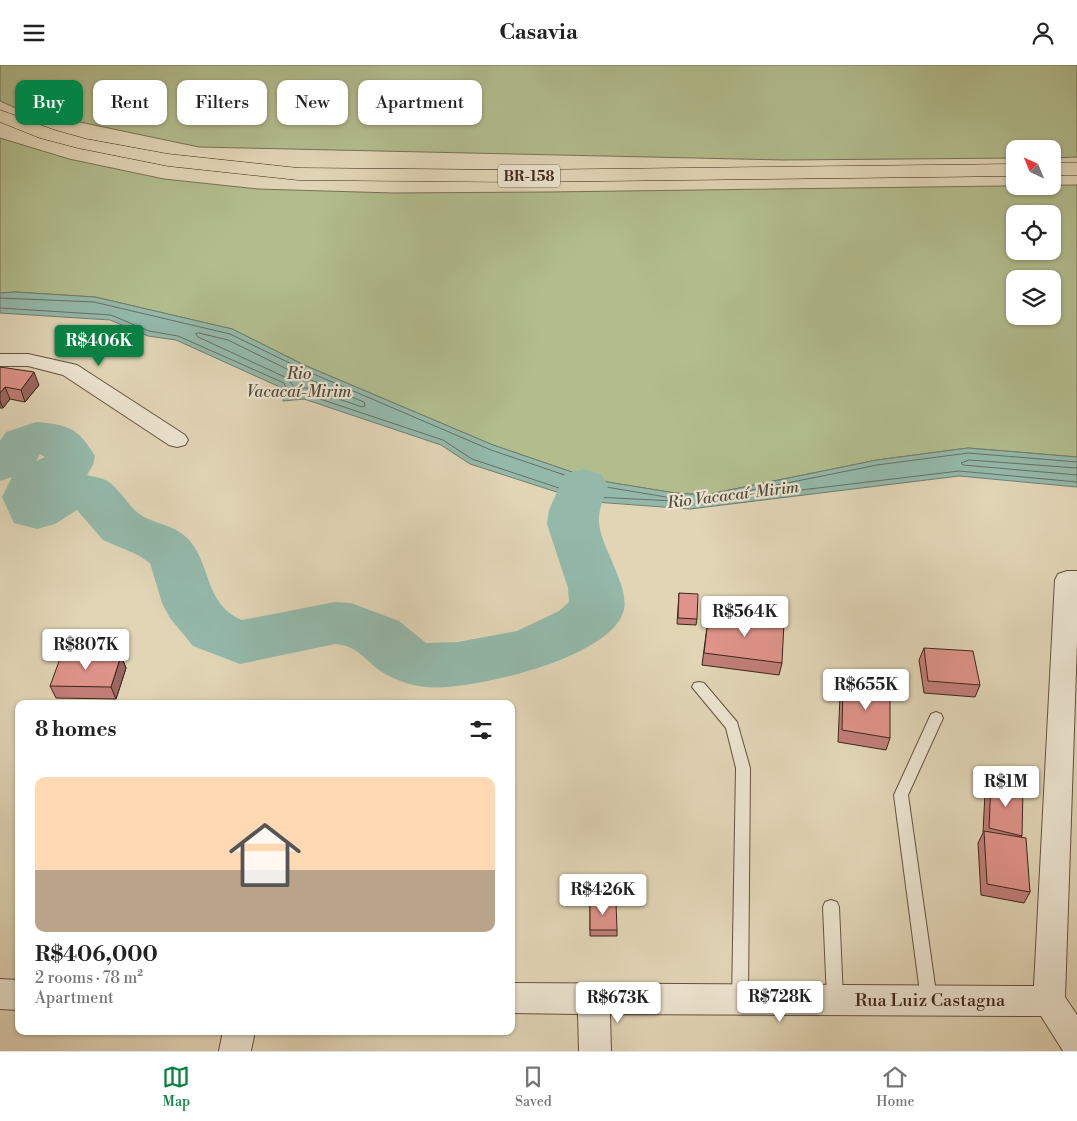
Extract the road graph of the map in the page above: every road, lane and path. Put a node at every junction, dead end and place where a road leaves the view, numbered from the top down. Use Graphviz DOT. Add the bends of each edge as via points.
graph roads {
  1 [pos="0,116"];
  2 [pos="1061,169"];
  3 [pos="1077,169"];
  4 [pos="1006,170"];
  5 [pos="0,360"];
  6 [pos="177,440"];
  7 [pos="1077,580"];
  8 [pos="699,687"];
  9 [pos="936,718"];
  10 [pos="831,907"];
  11 [pos="0,994"];
  12 [pos="15,995"];
  13 [pos="515,998"];
  14 [pos="593,998"];
  15 [pos="740,999"];
  16 [pos="835,999"];
  17 [pos="929,1000"];
  18 [pos="1049,1001"];
  19 [pos="237,1035"];
  20 [pos="1077,1043"];
  21 [pos="235,1051"];
  22 [pos="595,1051"];
  1 -- 4 [label="highway, BR-158" via="56,137 168,160 298,174 521,176"];
  2 -- 3 [label="highway"];
  5 -- 6 [label="street" via="28,360 70,370"];
  7 -- 18 [label="street" via="1068,580"];
  8 -- 15 [label="lane" via="732,727 743,768"];
  9 -- 17 [label="lane" via="901,795"];
  10 -- 16 [label="lane"];
  11 -- 12 [label="street"];
  13 -- 14 [label="street, Rua Luiz Castagna"];
  14 -- 15 [label="street, Rua Luiz Castagna"];
  14 -- 22 [label="street"];
  15 -- 16 [label="street, Rua Luiz Castagna"];
  16 -- 17 [label="street, Rua Luiz Castagna"];
  17 -- 18 [label="street, Rua Luiz Castagna"];
  18 -- 20 [label="street"];
  19 -- 21 [label="street"];
}
